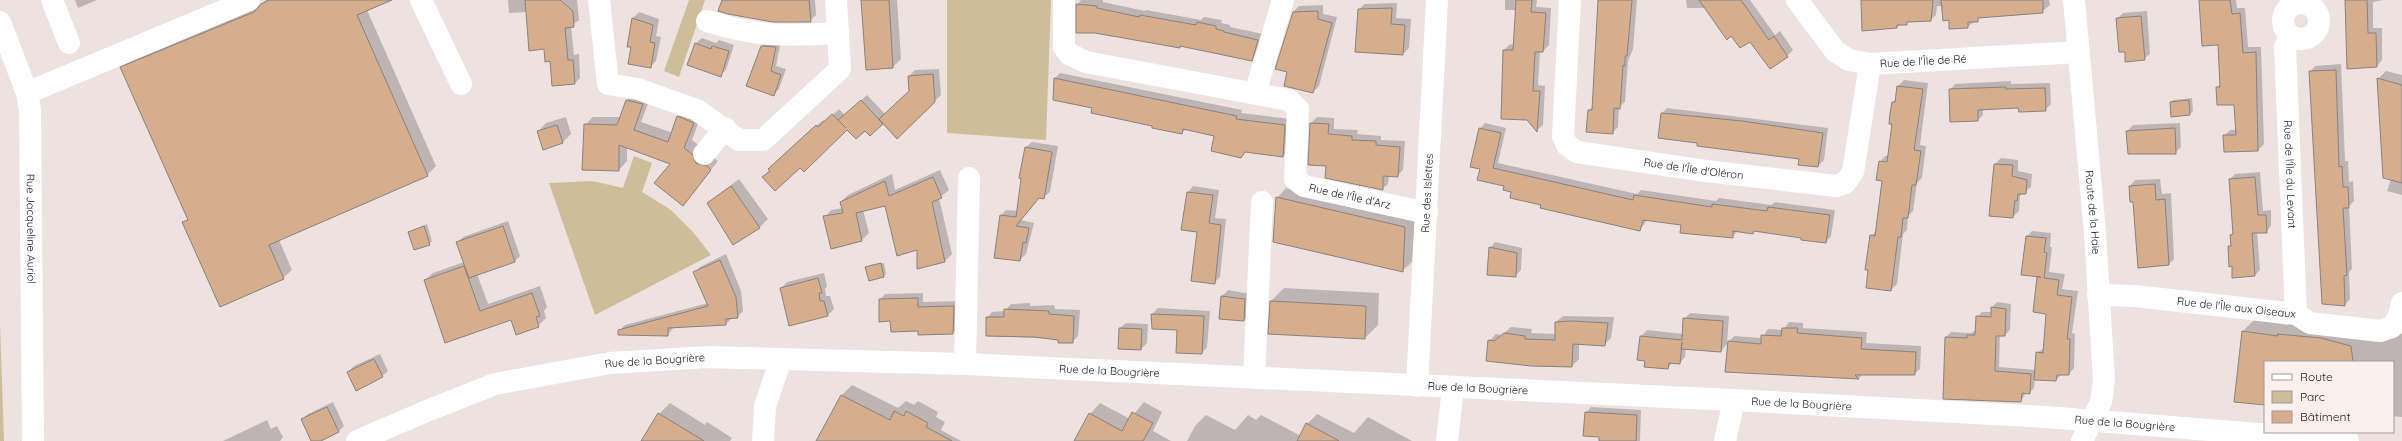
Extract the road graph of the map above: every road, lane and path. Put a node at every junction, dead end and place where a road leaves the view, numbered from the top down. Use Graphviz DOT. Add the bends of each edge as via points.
graph roads {
  1 [pos="52,0"];
  2 [pos="249,0"];
  3 [pos="421,0"];
  4 [pos="599,0"];
  5 [pos="836,0"];
  6 [pos="1064,0"];
  7 [pos="1283,0"];
  8 [pos="1437,0"];
  9 [pos="1570,0"];
  10 [pos="1797,0"];
  11 [pos="2074,0"];
  12 [pos="2314,4"];
  13 [pos="707,21"];
  14 [pos="0,22"];
  15 [pos="838,33"];
  16 [pos="70,43"];
  17 [pos="2079,52"];
  18 [pos="1870,64"];
  19 [pos="461,84"];
  20 [pos="27,93"];
  21 [pos="1255,93"];
  22 [pos="725,128"];
  23 [pos="704,154"];
  24 [pos="969,178"];
  25 [pos="1262,202"];
  26 [pos="1427,213"];
  27 [pos="2098,295"];
  28 [pos="2402,303"];
  29 [pos="2296,314"];
  30 [pos="781,359"];
  31 [pos="966,364"];
  32 [pos="1254,378"];
  33 [pos="1417,386"];
  34 [pos="1453,387"];
  35 [pos="1734,400"];
  36 [pos="2092,421"];
  37 [pos="33,441"];
  38 [pos="357,441"];
  39 [pos="763,441"];
  40 [pos="1447,441"];
  41 [pos="1725,441"];
  42 [pos="2082,441"];
  43 [pos="2348,441"];
  1 -- 16 [label="street"];
  2 -- 20 [label="street"];
  3 -- 19 [label="street"];
  4 -- 22 [label="street" via="608,84 664,97 697,110"];
  5 -- 15 [label="street"];
  6 -- 21 [label="street, Rue de l'Île d'Arz" via="1064,47 1069,54 1086,62"];
  7 -- 21 [label="street"];
  8 -- 26 [label="street, Rue des Islettes"];
  9 -- 18 [label="street, Rue de l'Île d'Oléron" via="1563,136 1567,145 1577,152 1706,171 1840,185 1845,183 1853,172"];
  10 -- 18 [label="street, Rue de l'Île de Ré" via="1835,51 1849,60"];
  11 -- 17 [label="street, Route de la Haie"];
  12 -- 29 [label="street, Rue de l'Île du Levant" via="2296,4 2287,11 2284,21 2291,36 2285,47"];
  13 -- 15 [label="street" via="734,30 763,35"];
  14 -- 20 [label="street, Rue Jacqueline Auriol"];
  15 -- 22 [label="street" via="840,69 763,140 739,140"];
  17 -- 18 [label="street, Rue de l'Île de Ré"];
  17 -- 27 [label="street, Route de la Haie"];
  20 -- 37 [label="street, Rue Jacqueline Auriol" via="30,110"];
  21 -- 26 [label="street, Rue de l'Île d'Arz" via="1289,100 1298,109 1294,172 1295,179 1304,186"];
  22 -- 23 [label="street"];
  24 -- 31 [label="street"];
  25 -- 32 [label="street"];
  26 -- 33 [label="street, Rue des Islettes"];
  27 -- 29 [label="street, Rue de l'Île aux Oiseaux" via="2135,296"];
  27 -- 36 [label="street, Route de la Haie" via="2104,391"];
  28 -- 29 [label="street, Rue de l'Île aux Oiseaux" via="2392,327 2380,331 2310,323"];
  30 -- 31 [label="street, Rue de la Bougrière"];
  30 -- 38 [label="street, Rue de la Bougrière" via="706,357 610,363 546,373 495,384"];
  30 -- 39 [label="street" via="765,406"];
  31 -- 32 [label="street, Rue de la Bougrière"];
  32 -- 33 [label="street, Rue de la Bougrière"];
  33 -- 34 [label="street, Rue de la Bougrière"];
  34 -- 35 [label="street, Rue de la Bougrière"];
  34 -- 40 [label="street"];
  35 -- 36 [label="street, Rue de la Bougrière"];
  35 -- 41 [label="street"];
  36 -- 42 [label="street, Route de la Haie"];
  36 -- 43 [label="street, Rue de la Bougrière"];
}
